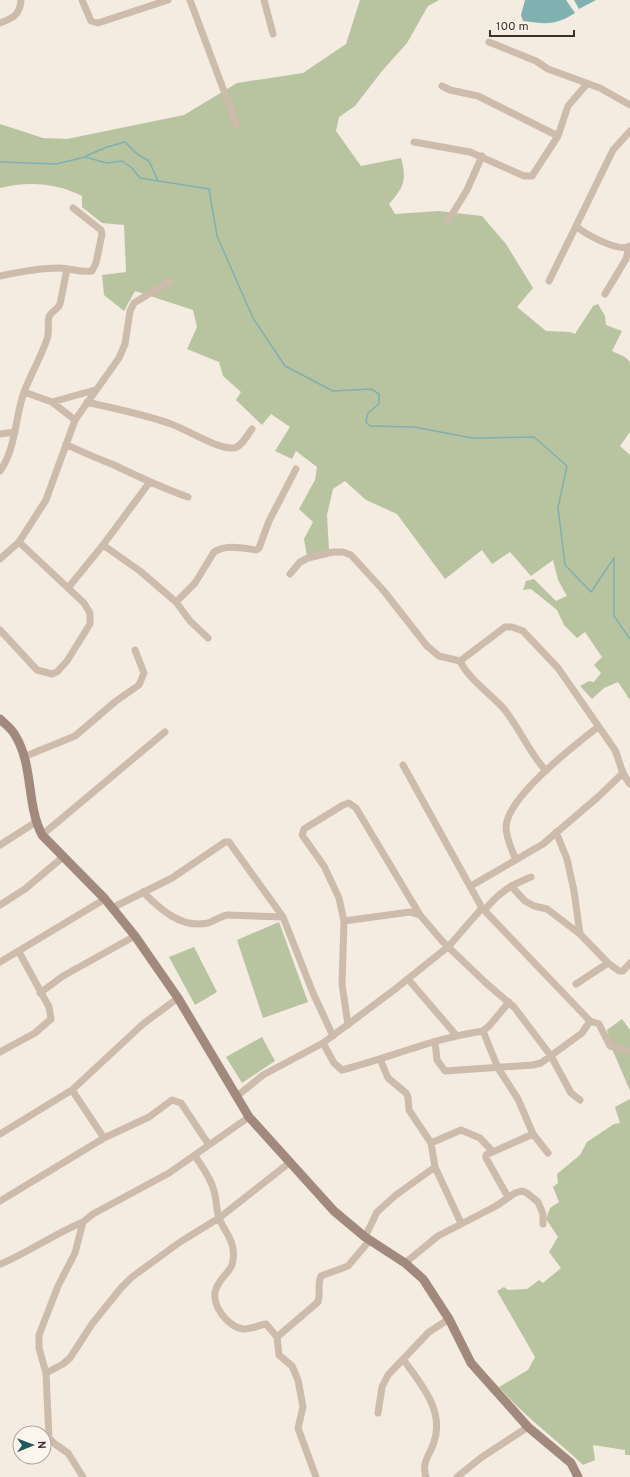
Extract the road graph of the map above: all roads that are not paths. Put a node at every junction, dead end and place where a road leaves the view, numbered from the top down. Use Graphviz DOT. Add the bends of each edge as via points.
graph roads {
  1 [pos="21,0"];
  2 [pos="82,0"];
  3 [pos="168,0"];
  4 [pos="190,0"];
  5 [pos="264,0"];
  6 [pos="0,23"];
  7 [pos="273,34"];
  8 [pos="489,42"];
  9 [pos="587,84"];
  10 [pos="442,86"];
  11 [pos="630,105"];
  12 [pos="237,126"];
  13 [pos="630,131"];
  14 [pos="558,136"];
  15 [pos="414,142"];
  16 [pos="482,156"];
  17 [pos="73,208"];
  18 [pos="448,221"];
  19 [pos="576,226"];
  20 [pos="629,246"];
  21 [pos="67,269"];
  22 [pos="0,276"];
  23 [pos="170,281"];
  24 [pos="549,281"];
  25 [pos="605,294"];
  26 [pos="95,390"];
  27 [pos="24,392"];
  28 [pos="52,402"];
  29 [pos="87,402"];
  30 [pos="75,420"];
  31 [pos="252,429"];
  32 [pos="15,432"];
  33 [pos="0,434"];
  34 [pos="66,444"];
  35 [pos="296,469"];
  36 [pos="0,470"];
  37 [pos="149,483"];
  38 [pos="188,497"];
  39 [pos="19,542"];
  40 [pos="103,545"];
  41 [pos="0,559"];
  42 [pos="290,574"];
  43 [pos="68,588"];
  44 [pos="176,602"];
  45 [pos="0,630"];
  46 [pos="208,638"];
  47 [pos="135,650"];
  48 [pos="460,661"];
  49 [pos="0,719"];
  50 [pos="598,727"];
  51 [pos="165,732"];
  52 [pos="26,756"];
  53 [pos="403,765"];
  54 [pos="546,771"];
  55 [pos="622,774"];
  56 [pos="630,784"];
  57 [pos="36,822"];
  58 [pos="556,832"];
  59 [pos="42,835"];
  60 [pos="0,845"];
  61 [pos="63,857"];
  62 [pos="516,860"];
  63 [pos="531,877"];
  64 [pos="471,886"];
  65 [pos="511,886"];
  66 [pos="143,892"];
  67 [pos="105,899"];
  68 [pos="0,905"];
  69 [pos="112,908"];
  70 [pos="484,909"];
  71 [pos="420,915"];
  72 [pos="283,917"];
  73 [pos="344,921"];
  74 [pos="580,934"];
  75 [pos="135,936"];
  76 [pos="449,946"];
  77 [pos="19,952"];
  78 [pos="0,962"];
  79 [pos="608,963"];
  80 [pos="630,963"];
  81 [pos="408,979"];
  82 [pos="576,984"];
  83 [pos="40,993"];
  84 [pos="178,998"];
  85 [pos="509,1002"];
  86 [pos="590,1021"];
  87 [pos="348,1025"];
  88 [pos="483,1031"];
  89 [pos="456,1035"];
  90 [pos="333,1036"];
  91 [pos="435,1042"];
  92 [pos="323,1043"];
  93 [pos="630,1051"];
  94 [pos="0,1052"];
  95 [pos="551,1056"];
  96 [pos="380,1059"];
  97 [pos="498,1068"];
  98 [pos="72,1090"];
  99 [pos="237,1096"];
  100 [pos="580,1100"];
  101 [pos="249,1117"];
  102 [pos="0,1134"];
  103 [pos="533,1134"];
  104 [pos="104,1138"];
  105 [pos="431,1143"];
  106 [pos="209,1144"];
  107 [pos="493,1152"];
  108 [pos="548,1153"];
  109 [pos="195,1156"];
  110 [pos="289,1163"];
  111 [pos="435,1167"];
  112 [pos="508,1197"];
  113 [pos="0,1201"];
  114 [pos="219,1218"];
  115 [pos="83,1222"];
  116 [pos="461,1223"];
  117 [pos="543,1224"];
  118 [pos="368,1238"];
  119 [pos="405,1263"];
  120 [pos="1,1264"];
  121 [pos="449,1320"];
  122 [pos="277,1337"];
  123 [pos="403,1359"];
  124 [pos="46,1373"];
  125 [pos="378,1413"];
  126 [pos="528,1427"];
  127 [pos="83,1477"];
  128 [pos="316,1477"];
  129 [pos="426,1477"];
  130 [pos="457,1477"];
  131 [pos="578,1477"];
  1 -- 6 [label="street" via="15,17"];
  2 -- 3 [label="street" via="91,20 98,23"];
  4 -- 12 [label="street"];
  5 -- 7 [label="street"];
  8 -- 9 [label="street"];
  9 -- 11 [label="street"];
  9 -- 14 [label="street" via="568,106"];
  10 -- 14 [label="street" via="478,96"];
  13 -- 19 [label="street" via="613,150"];
  14 -- 16 [label="street" via="532,176 524,176"];
  15 -- 16 [label="street"];
  16 -- 18 [label="street" via="467,190"];
  17 -- 21 [label="street" via="97,225 102,234 92,271"];
  19 -- 20 [label="street" via="587,234 622,249"];
  19 -- 24 [label="street"];
  20 -- 25 [label="street" via="626,259"];
  21 -- 22 [label="street"];
  21 -- 27 [label="street" via="60,304 49,317 48,337"];
  23 -- 26 [label="street" via="134,303 130,311 125,344 119,358"];
  26 -- 28 [label="street"];
  26 -- 29 [label="street"];
  27 -- 28 [label="street"];
  27 -- 32 [label="street"];
  28 -- 30 [label="street"];
  29 -- 30 [label="street"];
  29 -- 31 [label="street" via="170,423 213,444 233,448 238,447"];
  30 -- 34 [label="street"];
  32 -- 33 [label="street"];
  32 -- 36 [label="street" via="5,464"];
  34 -- 37 [label="street"];
  34 -- 39 [label="street" via="46,500"];
  35 -- 44 [label="street" via="269,521 259,548 220,548 214,552 195,584"];
  37 -- 38 [label="street"];
  37 -- 40 [label="street"];
  39 -- 41 [label="street"];
  39 -- 43 [label="street"];
  40 -- 43 [label="street"];
  40 -- 44 [label="street" via="140,571"];
  42 -- 48 [label="street" via="300,562 308,558 333,552 352,555 427,646 439,656"];
  43 -- 45 [label="street" via="88,608 90,624 67,661 57,672 52,674 37,670"];
  44 -- 46 [label="street" via="190,621"];
  47 -- 52 [label="street" via="144,673 139,685 116,700 75,736"];
  48 -- 50 [label="street" via="504,627 523,631 558,668"];
  48 -- 54 [label="street" via="467,673 504,709 532,755"];
  49 -- 52 [label="street" via="14,733"];
  50 -- 54 [label="street"];
  50 -- 55 [label="street" via="615,750"];
  51 -- 59 [label="street"];
  52 -- 57 [label="street"];
  53 -- 64 [label="street"];
  54 -- 62 [label="street" via="521,797 506,826"];
  55 -- 56 [label="street"];
  55 -- 58 [label="street"];
  57 -- 59 [label="street"];
  57 -- 60 [label="street"];
  58 -- 62 [label="street"];
  58 -- 74 [label="street" via="567,859"];
  59 -- 61 [label="street"];
  61 -- 67 [label="street"];
  61 -- 68 [label="street" via="25,889"];
  62 -- 64 [label="street"];
  63 -- 65 [label="street"];
  64 -- 70 [label="street"];
  65 -- 70 [label="street"];
  65 -- 74 [label="street" via="525,901 547,909"];
  66 -- 69 [label="street"];
  66 -- 72 [label="street" via="161,910 185,923 207,923 228,915"];
  66 -- 72 [label="street" via="172,878 225,842 229,842"];
  67 -- 69 [label="street"];
  67 -- 77 [label="street"];
  69 -- 75 [label="street"];
  70 -- 76 [label="street"];
  70 -- 86 [label="street"];
  71 -- 73 [label="street" via="410,912"];
  71 -- 73 [label="street" via="356,808 349,803 310,824 302,834 324,866 339,898"];
  71 -- 76 [label="street"];
  72 -- 90 [label="street"];
  73 -- 87 [label="street" via="342,984"];
  74 -- 79 [label="street"];
  75 -- 83 [label="street" via="63,976"];
  75 -- 84 [label="street"];
  76 -- 81 [label="street"];
  76 -- 85 [label="street"];
  77 -- 78 [label="street"];
  77 -- 83 [label="street"];
  79 -- 80 [label="street" via="619,971 623,971"];
  79 -- 82 [label="street"];
  81 -- 87 [label="street"];
  81 -- 89 [label="street"];
  83 -- 94 [label="street" via="49,1007 51,1019 35,1033"];
  84 -- 98 [label="street" via="143,1024"];
  84 -- 99 [label="street"];
  85 -- 88 [label="street" via="497,1019"];
  85 -- 95 [label="street"];
  86 -- 93 [label="street" via="599,1024 610,1046"];
  86 -- 95 [label="street" via="582,1033"];
  87 -- 90 [label="street"];
  88 -- 89 [label="street"];
  88 -- 97 [label="street"];
  89 -- 91 [label="street"];
  90 -- 92 [label="street"];
  91 -- 96 [label="street" via="412,1047"];
  91 -- 97 [label="street" via="437,1060 445,1071"];
  92 -- 96 [label="street" via="334,1063 342,1070"];
  92 -- 99 [label="street" via="263,1075"];
  95 -- 97 [label="street" via="533,1065"];
  95 -- 100 [label="street" via="571,1093"];
  96 -- 105 [label="street" via="388,1078 406,1093 409,1110"];
  97 -- 103 [label="street" via="518,1099"];
  98 -- 102 [label="street"];
  98 -- 104 [label="street"];
  99 -- 101 [label="street"];
  101 -- 106 [label="street"];
  101 -- 110 [label="street"];
  103 -- 107 [label="street"];
  103 -- 108 [label="street"];
  104 -- 106 [label="street" via="148,1117 165,1103 176,1099"];
  104 -- 113 [label="street"];
  105 -- 107 [label="street" via="461,1130 480,1138"];
  105 -- 111 [label="street"];
  106 -- 109 [label="street"];
  107 -- 112 [label="street" via="486,1155 486,1158"];
  109 -- 114 [label="street" via="212,1183"];
  109 -- 115 [label="street"];
  110 -- 114 [label="street"];
  110 -- 118 [label="street" via="334,1211"];
  111 -- 116 [label="street"];
  111 -- 118 [label="street" via="377,1212"];
  112 -- 116 [label="street" via="496,1206"];
  112 -- 117 [label="street" via="514,1192 527,1193 542,1207"];
  114 -- 122 [label="street" via="230,1240 234,1262 215,1293 221,1314 241,1328 266,1324"];
  114 -- 124 [label="street" via="180,1242 132,1277 92,1324 70,1358"];
  115 -- 120 [label="street"];
  115 -- 124 [label="street" via="75,1253 58,1286 39,1335 39,1348"];
  116 -- 119 [label="street" via="438,1236"];
  118 -- 119 [label="street"];
  118 -- 122 [label="street" via="348,1266 322,1276 318,1302"];
  119 -- 121 [label="street" via="423,1279"];
  121 -- 123 [label="street" via="429,1332"];
  121 -- 126 [label="street" via="471,1363"];
  122 -- 128 [label="street" via="279,1355 292,1366 298,1380 303,1407 298,1428"];
  123 -- 125 [label="street" via="388,1375 382,1387"];
  123 -- 129 [label="street" via="425,1391 436,1413 435,1442 424,1467"];
  124 -- 127 [label="street" via="49,1438 68,1453"];
  126 -- 130 [label="street"];
  126 -- 131 [label="street" via="571,1463"];
}
